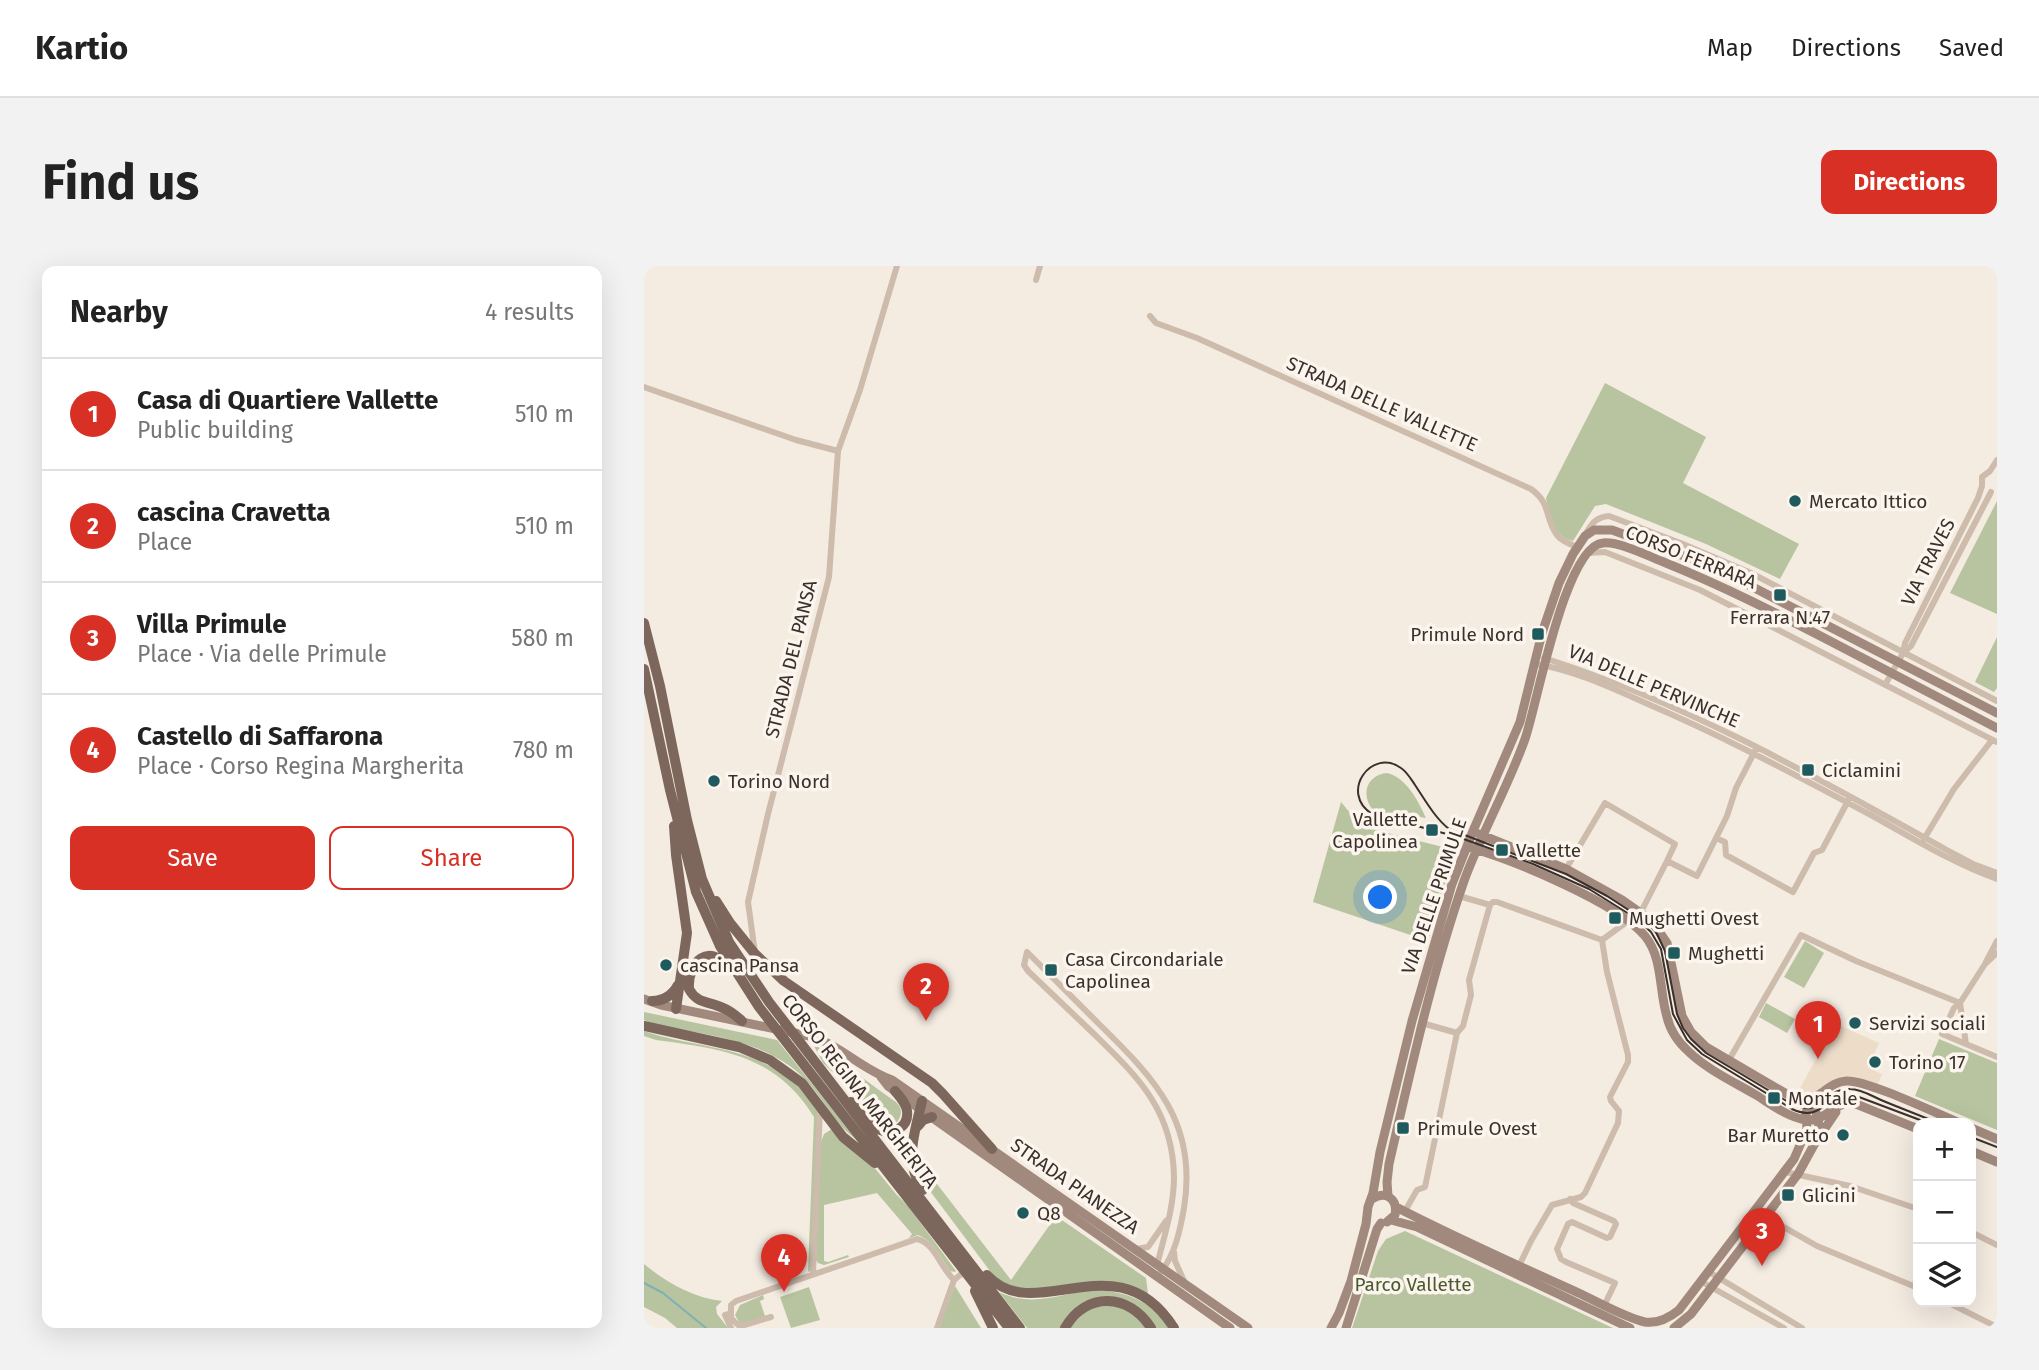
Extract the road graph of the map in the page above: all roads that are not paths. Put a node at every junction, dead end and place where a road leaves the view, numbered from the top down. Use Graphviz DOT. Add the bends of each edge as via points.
graph roads {
  1 [pos="897,266"];
  2 [pos="1040,266"];
  3 [pos="1036,279"];
  4 [pos="1150,316"];
  5 [pos="644,387"];
  6 [pos="838,451"];
  7 [pos="1997,460"];
  8 [pos="1993,472"];
  9 [pos="1982,486"];
  10 [pos="1994,491"];
  11 [pos="1585,536"];
  12 [pos="1683,544"];
  13 [pos="1577,547"];
  14 [pos="1588,553"];
  15 [pos="1741,581"];
  16 [pos="644,624"];
  17 [pos="1900,657"];
  18 [pos="1541,661"];
  19 [pos="644,670"];
  20 [pos="1891,673"];
  21 [pos="1885,685"];
  22 [pos="1997,702"];
  23 [pos="1997,713"];
  24 [pos="1997,728"];
  25 [pos="1994,741"];
  26 [pos="1755,749"];
  27 [pos="1849,800"];
  28 [pos="673,801"];
  29 [pos="682,820"];
  30 [pos="1477,833"];
  31 [pos="1716,838"];
  32 [pos="1923,840"];
  33 [pos="1471,848"];
  34 [pos="1944,852"];
  35 [pos="1667,861"];
  36 [pos="1566,869"];
  37 [pos="1997,873"];
  38 [pos="702,879"];
  39 [pos="1997,879"];
  40 [pos="1459,895"];
  41 [pos="1490,905"];
  42 [pos="1641,912"];
  43 [pos="1628,921"];
  44 [pos="1602,940"];
  45 [pos="1997,941"];
  46 [pos="1997,953"];
  47 [pos="755,954"];
  48 [pos="1985,964"];
  49 [pos="681,979"];
  50 [pos="650,1003"];
  51 [pos="1960,1003"];
  52 [pos="760,1007"];
  53 [pos="676,1009"];
  54 [pos="742,1021"];
  55 [pos="1417,1022"];
  56 [pos="644,1026"];
  57 [pos="1457,1033"];
  58 [pos="1966,1044"];
  59 [pos="1997,1057"];
  60 [pos="1729,1060"];
  61 [pos="880,1076"];
  62 [pos="895,1091"];
  63 [pos="839,1092"];
  64 [pos="1809,1100"];
  65 [pos="921,1105"];
  66 [pos="1840,1106"];
  67 [pos="820,1108"];
  68 [pos="932,1117"];
  69 [pos="1819,1118"];
  70 [pos="1948,1118"];
  71 [pos="1806,1120"];
  72 [pos="833,1125"];
  73 [pos="917,1126"];
  74 [pos="1913,1127"];
  75 [pos="1976,1130"];
  76 [pos="819,1134"];
  77 [pos="973,1137"];
  78 [pos="1997,1139"];
  79 [pos="1815,1143"];
  80 [pos="992,1149"];
  81 [pos="1976,1153"];
  82 [pos="1997,1162"];
  83 [pos="1785,1172"];
  84 [pos="1798,1174"];
  85 [pos="894,1180"];
  86 [pos="1388,1196"];
  87 [pos="1372,1199"];
  88 [pos="1570,1199"];
  89 [pos="929,1207"];
  90 [pos="1913,1207"];
  91 [pos="1400,1209"];
  92 [pos="1368,1211"];
  93 [pos="1754,1213"];
  94 [pos="1766,1217"];
  95 [pos="1168,1218"];
  96 [pos="1391,1220"];
  97 [pos="1381,1223"];
  98 [pos="1976,1235"];
  99 [pos="1997,1245"];
  100 [pos="1136,1249"];
  101 [pos="1174,1250"];
  102 [pos="964,1253"];
  103 [pos="965,1271"];
  104 [pos="1158,1271"];
  105 [pos="1517,1271"];
  106 [pos="813,1273"];
  107 [pos="1713,1275"];
  108 [pos="954,1280"];
  109 [pos="1184,1283"];
  110 [pos="1706,1285"];
  111 [pos="1913,1286"];
  112 [pos="1605,1305"];
  113 [pos="1957,1307"];
  114 [pos="1775,1312"];
  115 [pos="731,1313"];
  116 [pos="1600,1315"];
  117 [pos="771,1317"];
  118 [pos="1770,1320"];
  119 [pos="1997,1327"];
  120 [pos="731,1328"];
  121 [pos="937,1328"];
  122 [pos="993,1328"];
  123 [pos="1009,1328"];
  124 [pos="1020,1328"];
  125 [pos="1065,1328"];
  126 [pos="1151,1328"];
  127 [pos="1174,1328"];
  128 [pos="1230,1328"];
  129 [pos="1248,1328"];
  130 [pos="1333,1328"];
  131 [pos="1346,1328"];
  132 [pos="1630,1328"];
  133 [pos="1674,1328"];
  134 [pos="1784,1328"];
  135 [pos="1802,1328"];
  1 -- 6 [label="street, STRADA DEL PANSA"];
  2 -- 3 [label="street"];
  4 -- 13 [label="street, STRADA DELLE VALLETTE" via="1156,323 1531,489 1541,496 1557,535"];
  5 -- 6 [label="street"];
  6 -- 47 [label="street, STRADA DEL PANSA" via="829,577 748,902"];
  7 -- 8 [label="street"];
  8 -- 9 [label="street, VIA TRAVES" via="1982,477"];
  9 -- 10 [label="street"];
  9 -- 17 [label="street, VIA TRAVES"];
  10 -- 17 [label="street, VIA TRAVES"];
  11 -- 12 [label="street, CORSO FERRARA" via="1600,517 1609,516"];
  11 -- 13 [label="main road, VIA DELLE PRIMULE"];
  11 -- 15 [label="main road, CORSO FERRARA" via="1594,530 1612,530"];
  12 -- 15 [label="street, CORSO FERRARA"];
  12 -- 17 [label="street, CORSO FERRARA" via="1751,573"];
  13 -- 18 [label="main road, VIA DELLE PRIMULE" via="1550,606"];
  14 -- 18 [label="main road, VIA DELLE PRIMULE" via="1564,599"];
  14 -- 20 [label="main road, CORSO FERRARA" via="1605,542 1651,557 1742,595"];
  14 -- 21 [label="street, CORSO FERRARA" via="1605,552 1700,590"];
  15 -- 17 [label="main road, CORSO FERRARA"];
  16 -- 29 [label="main road" via="660,686"];
  17 -- 20 [label="street, VIA TRAVES"];
  17 -- 22 [label="street, CORSO FERRARA"];
  17 -- 23 [label="main road, CORSO FERRARA"];
  18 -- 26 [label="street, VIA DELLE PERVINCHE"];
  18 -- 30 [label="main road, VIA DELLE PRIMULE" via="1525,739"];
  19 -- 28 [label="main road"];
  20 -- 21 [label="street, VIA TRAVES"];
  20 -- 24 [label="main road, CORSO FERRARA"];
  21 -- 25 [label="street, CORSO FERRARA"];
  25 -- 32 [label="street" via="1954,789"];
  26 -- 27 [label="street, VIA DELLE PERVINCHE"];
  26 -- 31 [label="street, VIA DELLE PERVINCHE"];
  27 -- 31 [label="street" via="1794,892 1726,855 1725,842"];
  27 -- 32 [label="street, VIA DELLE PERVINCHE"];
  28 -- 29 [label="main road"];
  28 -- 49 [label="main road" via="687,933"];
  29 -- 38 [label="main road, CORSO REGINA MARGHERITA"];
  29 -- 52 [label="main road, CORSO REGINA MARGHERITA" via="696,892 707,919"];
  30 -- 33 [label="main road, VIA DELLE PRIMULE"];
  30 -- 36 [label="main road"];
  31 -- 35 [label="street, VIA DELLE PERVINCHE" via="1697,876"];
  32 -- 34 [label="street, VIA DELLE PERVINCHE"];
  33 -- 40 [label="main road, VIA DELLE PRIMULE"];
  33 -- 43 [label="main road" via="1560,883"];
  33 -- 55 [label="main road, VIA DELLE PRIMULE" via="1452,884"];
  34 -- 37 [label="street, VIA DELLE PERVINCHE"];
  34 -- 39 [label="street, VIA DELLE PERVINCHE"];
  35 -- 36 [label="street" via="1675,844 1605,803"];
  35 -- 42 [label="street"];
  36 -- 42 [label="main road"];
  38 -- 47 [label="main road"];
  38 -- 63 [label="main road, CORSO REGINA MARGHERITA" via="743,965"];
  40 -- 41 [label="street, VIA DELLE PRIMULE"];
  40 -- 55 [label="main road, VIA DELLE PRIMULE"];
  41 -- 44 [label="street, VIA DELLE PRIMULE" via="1497,902"];
  41 -- 57 [label="street" via="1469,980 1471,995"];
  42 -- 60 [label="main road" via="1667,943 1686,1024 1699,1041"];
  43 -- 44 [label="street"];
  43 -- 71 [label="main road" via="1653,948 1667,1019 1680,1042 1697,1059"];
  44 -- 88 [label="street" via="1628,1062 1610,1097 1619,1111 1618,1123 1584,1193"];
  45 -- 48 [label="street"];
  46 -- 48 [label="street"];
  47 -- 77 [label="main road" via="784,981 932,1083"];
  48 -- 51 [label="street"];
  49 -- 50 [label="main road" via="670,996"];
  49 -- 53 [label="main road"];
  50 -- 53 [label="main road, STRADA PIANEZZA"];
  51 -- 58 [label="street"];
  51 -- 58 [label="street" via="1942,1034"];
  51 -- 60 [label="street" via="1801,935"];
  52 -- 54 [label="main road" via="745,995 721,960 712,956 699,960 692,968 689,989 701,1002 721,1006"];
  52 -- 85 [label="main road, CORSO REGINA MARGHERITA"];
  53 -- 54 [label="main road, STRADA PIANEZZA"];
  54 -- 61 [label="main road, STRADA PIANEZZA" via="814,1037"];
  55 -- 57 [label="street"];
  55 -- 86 [label="main road, VIA DELLE PRIMULE"];
  55 -- 87 [label="main road, VIA DELLE PRIMULE" via="1380,1153"];
  56 -- 67 [label="main road" via="760,1055 802,1083"];
  57 -- 91 [label="street" via="1425,1187"];
  58 -- 59 [label="street"];
  60 -- 64 [label="main road" via="1793,1098"];
  61 -- 62 [label="main road, STRADA PIANEZZA"];
  61 -- 65 [label="main road, STRADA PIANEZZA" via="892,1080"];
  62 -- 63 [label="main road" via="907,1116 901,1127 889,1132 877,1128"];
  62 -- 65 [label="main road, STRADA PIANEZZA"];
  63 -- 89 [label="main road, CORSO REGINA MARGHERITA"];
  64 -- 69 [label="main road"];
  64 -- 70 [label="main road" via="1836,1083 1855,1081"];
  64 -- 71 [label="main road"];
  65 -- 68 [label="main road, STRADA PIANEZZA"];
  65 -- 73 [label="main road"];
  65 -- 77 [label="main road, STRADA PIANEZZA"];
  66 -- 69 [label="main road"];
  66 -- 74 [label="main road" via="1852,1102"];
  66 -- 79 [label="main road"];
  67 -- 72 [label="main road"];
  67 -- 76 [label="street"];
  68 -- 73 [label="main road"];
  68 -- 77 [label="main road, STRADA PIANEZZA"];
  69 -- 71 [label="main road"];
  69 -- 79 [label="main road"];
  71 -- 83 [label="main road" via="1804,1139"];
  72 -- 76 [label="street"];
  72 -- 85 [label="main road"];
  73 -- 89 [label="main road" via="912,1166"];
  75 -- 78 [label="main road"];
  76 -- 106 [label="street"];
  77 -- 80 [label="main road"];
  77 -- 104 [label="main road, STRADA PIANEZZA"];
  79 -- 84 [label="main road"];
  80 -- 100 [label="main road, STRADA PIANEZZA"];
  81 -- 82 [label="main road"];
  83 -- 84 [label="street"];
  83 -- 93 [label="main road"];
  84 -- 90 [label="street" via="1874,1192"];
  84 -- 94 [label="main road"];
  85 -- 103 [label="main road, CORSO REGINA MARGHERITA"];
  86 -- 87 [label="main road"];
  86 -- 91 [label="main road"];
  87 -- 92 [label="main road"];
  88 -- 105 [label="street" via="1548,1210"];
  88 -- 112 [label="street" via="1616,1224 1606,1238 1568,1224 1557,1249 1566,1262 1615,1283"];
  89 -- 102 [label="main road, CORSO REGINA MARGHERITA"];
  91 -- 96 [label="main road"];
  91 -- 105 [label="main road"];
  92 -- 97 [label="main road"];
  92 -- 130 [label="main road" via="1351,1281"];
  93 -- 94 [label="street"];
  93 -- 107 [label="main road"];
  94 -- 107 [label="main road"];
  94 -- 111 [label="street" via="1817,1246"];
  95 -- 100 [label="street" via="1151,1243"];
  95 -- 101 [label="street" via="1173,1163 1168,1130 1156,1103 1133,1073 1027,971 1027,952 1138,1062 1168,1104 1186,1162 1186,1196"];
  95 -- 104 [label="street"];
  96 -- 97 [label="main road"];
  96 -- 105 [label="main road"];
  97 -- 131 [label="main road"];
  98 -- 99 [label="street"];
  100 -- 104 [label="main road, STRADA PIANEZZA"];
  101 -- 104 [label="street"];
  101 -- 109 [label="street"];
  102 -- 124 [label="main road, CORSO REGINA MARGHERITA"];
  102 -- 127 [label="main road" via="994,1283 1016,1296 1118,1288 1151,1303"];
  103 -- 108 [label="street"];
  103 -- 122 [label="main road"];
  103 -- 123 [label="main road, CORSO REGINA MARGHERITA"];
  104 -- 109 [label="main road, STRADA PIANEZZA"];
  104 -- 128 [label="main road, STRADA PIANEZZA"];
  105 -- 112 [label="main road"];
  105 -- 116 [label="main road"];
  106 -- 108 [label="street" via="916,1239 929,1245"];
  106 -- 115 [label="street" via="736,1301"];
  107 -- 110 [label="main road"];
  107 -- 114 [label="street"];
  108 -- 121 [label="street"];
  109 -- 129 [label="main road, STRADA PIANEZZA"];
  110 -- 112 [label="main road" via="1670,1317 1655,1322"];
  110 -- 118 [label="street"];
  110 -- 133 [label="main road" via="1690,1314"];
  112 -- 116 [label="street"];
  113 -- 119 [label="street"];
  114 -- 118 [label="street"];
  114 -- 135 [label="street"];
  115 -- 117 [label="street" via="738,1325"];
  115 -- 120 [label="street" via="725,1315"];
  116 -- 132 [label="main road"];
  118 -- 134 [label="street"];
  125 -- 126 [label="main road" via="1080,1310 1107,1301 1135,1309"];
}
